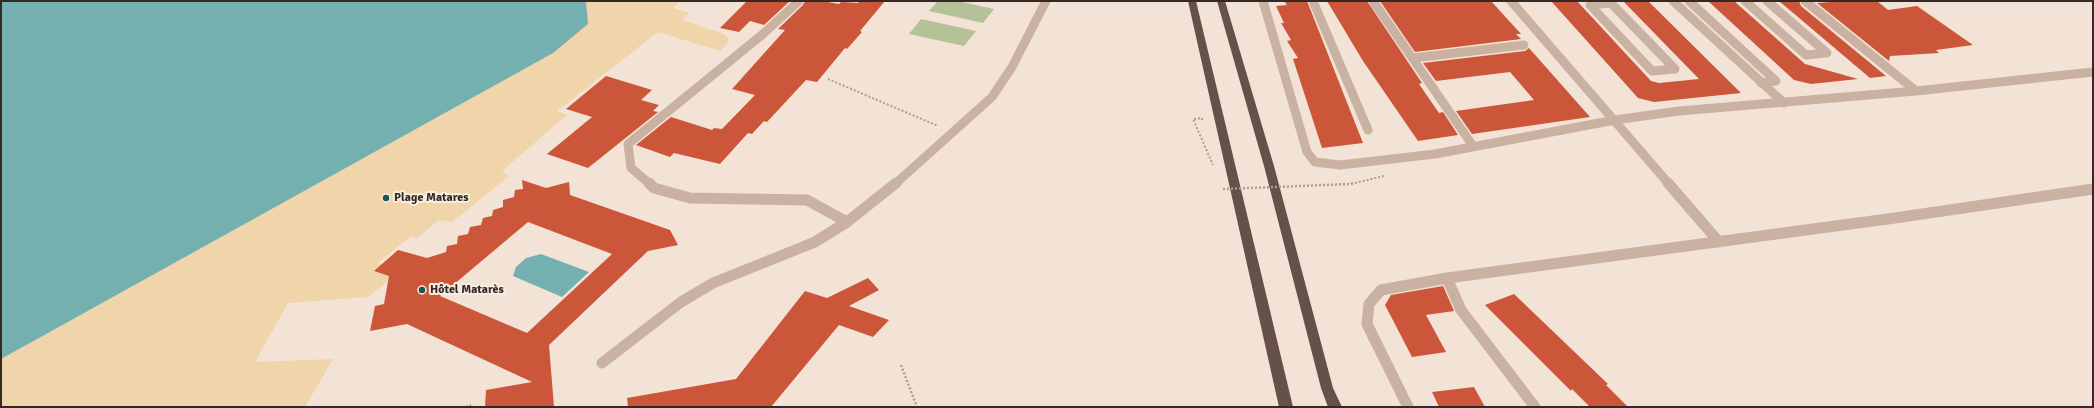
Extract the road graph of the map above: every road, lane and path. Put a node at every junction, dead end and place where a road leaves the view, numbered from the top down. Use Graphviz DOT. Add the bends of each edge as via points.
graph roads {
  1 [pos="799,1"];
  2 [pos="1046,1"];
  3 [pos="1192,1"];
  4 [pos="1221,1"];
  5 [pos="1263,1"];
  6 [pos="1313,1"];
  7 [pos="1373,1"];
  8 [pos="1511,1"];
  9 [pos="1673,1"];
  10 [pos="1689,1"];
  11 [pos="1745,1"];
  12 [pos="1767,1"];
  13 [pos="1805,1"];
  14 [pos="1610,2"];
  15 [pos="1524,44"];
  16 [pos="1413,58"];
  17 [pos="2093,72"];
  18 [pos="828,79"];
  19 [pos="1761,83"];
  20 [pos="1916,91"];
  21 [pos="1784,103"];
  22 [pos="1615,120"];
  23 [pos="1204,124"];
  24 [pos="1368,130"];
  25 [pos="954,133"];
  26 [pos="1473,146"];
  27 [pos="1214,168"];
  28 [pos="1220,182"];
  29 [pos="1351,184"];
  30 [pos="2093,189"];
  31 [pos="847,222"];
  32 [pos="1719,242"];
  33 [pos="1447,278"];
  34 [pos="602,364"];
  35 [pos="901,365"];
  36 [pos="471,405"];
  37 [pos="466,407"];
  38 [pos="917,407"];
  39 [pos="1286,407"];
  40 [pos="1335,407"];
  41 [pos="1408,407"];
  42 [pos="1535,407"];
  1 -- 31 [label="street" via="763,34 628,144 631,168 654,188 690,198 807,200"];
  2 -- 25 [label="street" via="1000,87"];
  3 -- 39 [label="highway"];
  4 -- 40 [label="highway" via="1270,166 1327,388"];
  5 -- 26 [label="street" via="1307,152 1315,162 1340,166 1435,154"];
  6 -- 24 [label="street"];
  7 -- 16 [label="street"];
  8 -- 22 [label="street"];
  9 -- 19 [label="street"];
  10 -- 19 [label="street" via="1776,81"];
  11 -- 12 [label="street" via="1806,55 1827,53"];
  13 -- 20 [label="street"];
  14 -- 14 [label="street" via="1654,47 1675,69 1652,71 1590,5"];
  15 -- 16 [label="street"];
  16 -- 26 [label="street"];
  17 -- 20 [label="street"];
  18 -- 25 [label="path"];
  19 -- 21 [label="street"];
  20 -- 21 [label="street"];
  21 -- 22 [label="street" via="1679,111"];
  22 -- 26 [label="street"];
  22 -- 32 [label="street"];
  23 -- 27 [label="path" via="1202,118 1193,119"];
  25 -- 31 [label="street"];
  28 -- 29 [label="path, bridge" via="1222,189"];
  30 -- 32 [label="street"];
  31 -- 34 [label="street" via="798,251 738,273 681,302"];
  32 -- 33 [label="street"];
  33 -- 41 [label="street" via="1381,290 1368,304 1367,324"];
  33 -- 42 [label="street" via="1461,310"];
  35 -- 38 [label="path"];
  36 -- 37 [label="path"];
}
